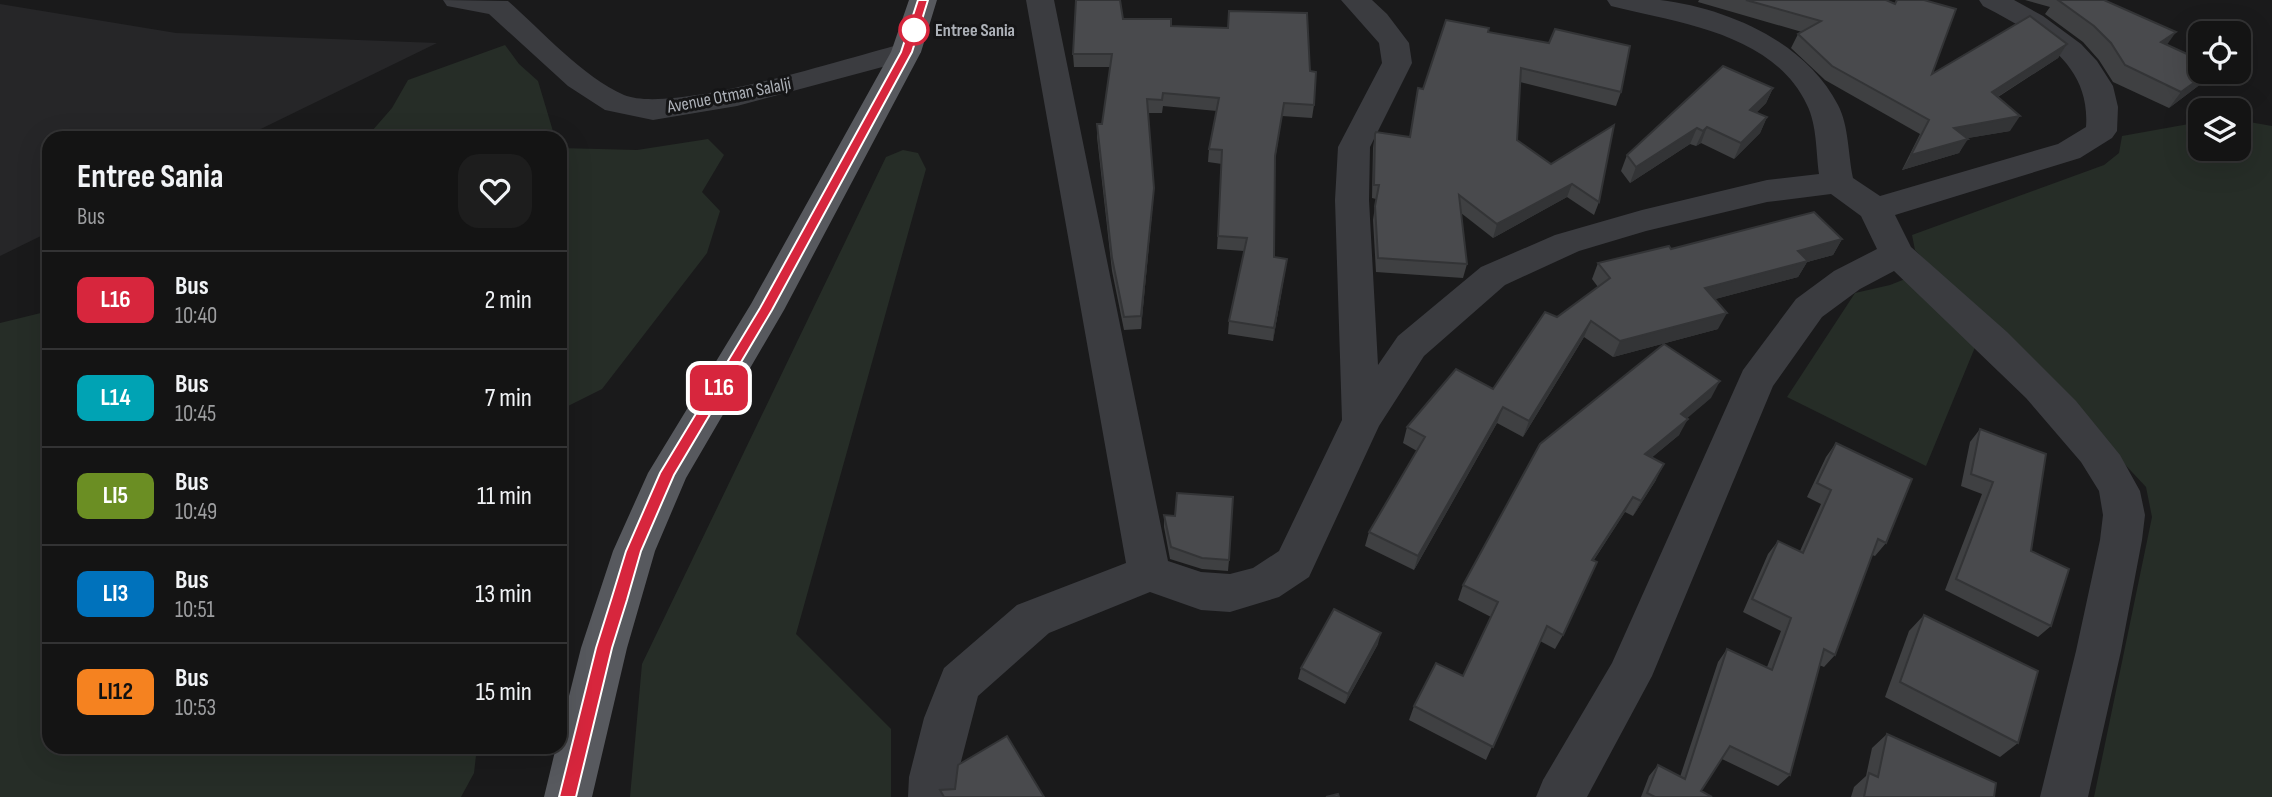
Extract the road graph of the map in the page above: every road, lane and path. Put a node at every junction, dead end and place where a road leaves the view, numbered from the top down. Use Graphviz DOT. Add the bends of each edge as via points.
graph roads {
  1 [pos="457,0"];
  2 [pos="923,0"];
  3 [pos="1040,0"];
  4 [pos="1355,0"];
  5 [pos="1621,0"];
  6 [pos="1993,0"];
  7 [pos="906,52"];
  8 [pos="1837,183"];
  9 [pos="1875,209"];
  10 [pos="1898,254"];
  11 [pos="1362,420"];
  12 [pos="1149,573"];
  13 [pos="568,797"];
  14 [pos="932,797"];
  15 [pos="1560,797"];
  16 [pos="2064,797"];
  1 -- 7 [label="street, Avenue Otman Salalji" via="498,7 579,80 616,103 653,110 737,97"];
  2 -- 7 [label="main road"];
  3 -- 12 [label="street"];
  4 -- 11 [label="street" via="1394,43 1397,63 1354,146 1352,201"];
  5 -- 8 [label="street" via="1727,27 1768,45 1797,68 1823,105"];
  6 -- 9 [label="street" via="2033,20 2071,48 2096,83 2104,116 2101,131 2069,151"];
  7 -- 13 [label="main road" via="766,310 668,473 630,563"];
  8 -- 9 [label="street"];
  8 -- 11 [label="street" via="1767,191 1642,221 1567,243 1493,276 1411,346"];
  9 -- 10 [label="street"];
  10 -- 15 [label="street" via="1847,280 1810,307 1756,380 1629,676"];
  10 -- 16 [label="street" via="2039,386 2097,454 2123,501 2112,589"];
  11 -- 12 [label="street" via="1294,564 1265,584 1230,593 1201,591"];
  12 -- 14 [label="street" via="1033,619 960,683 947,718"];
}
